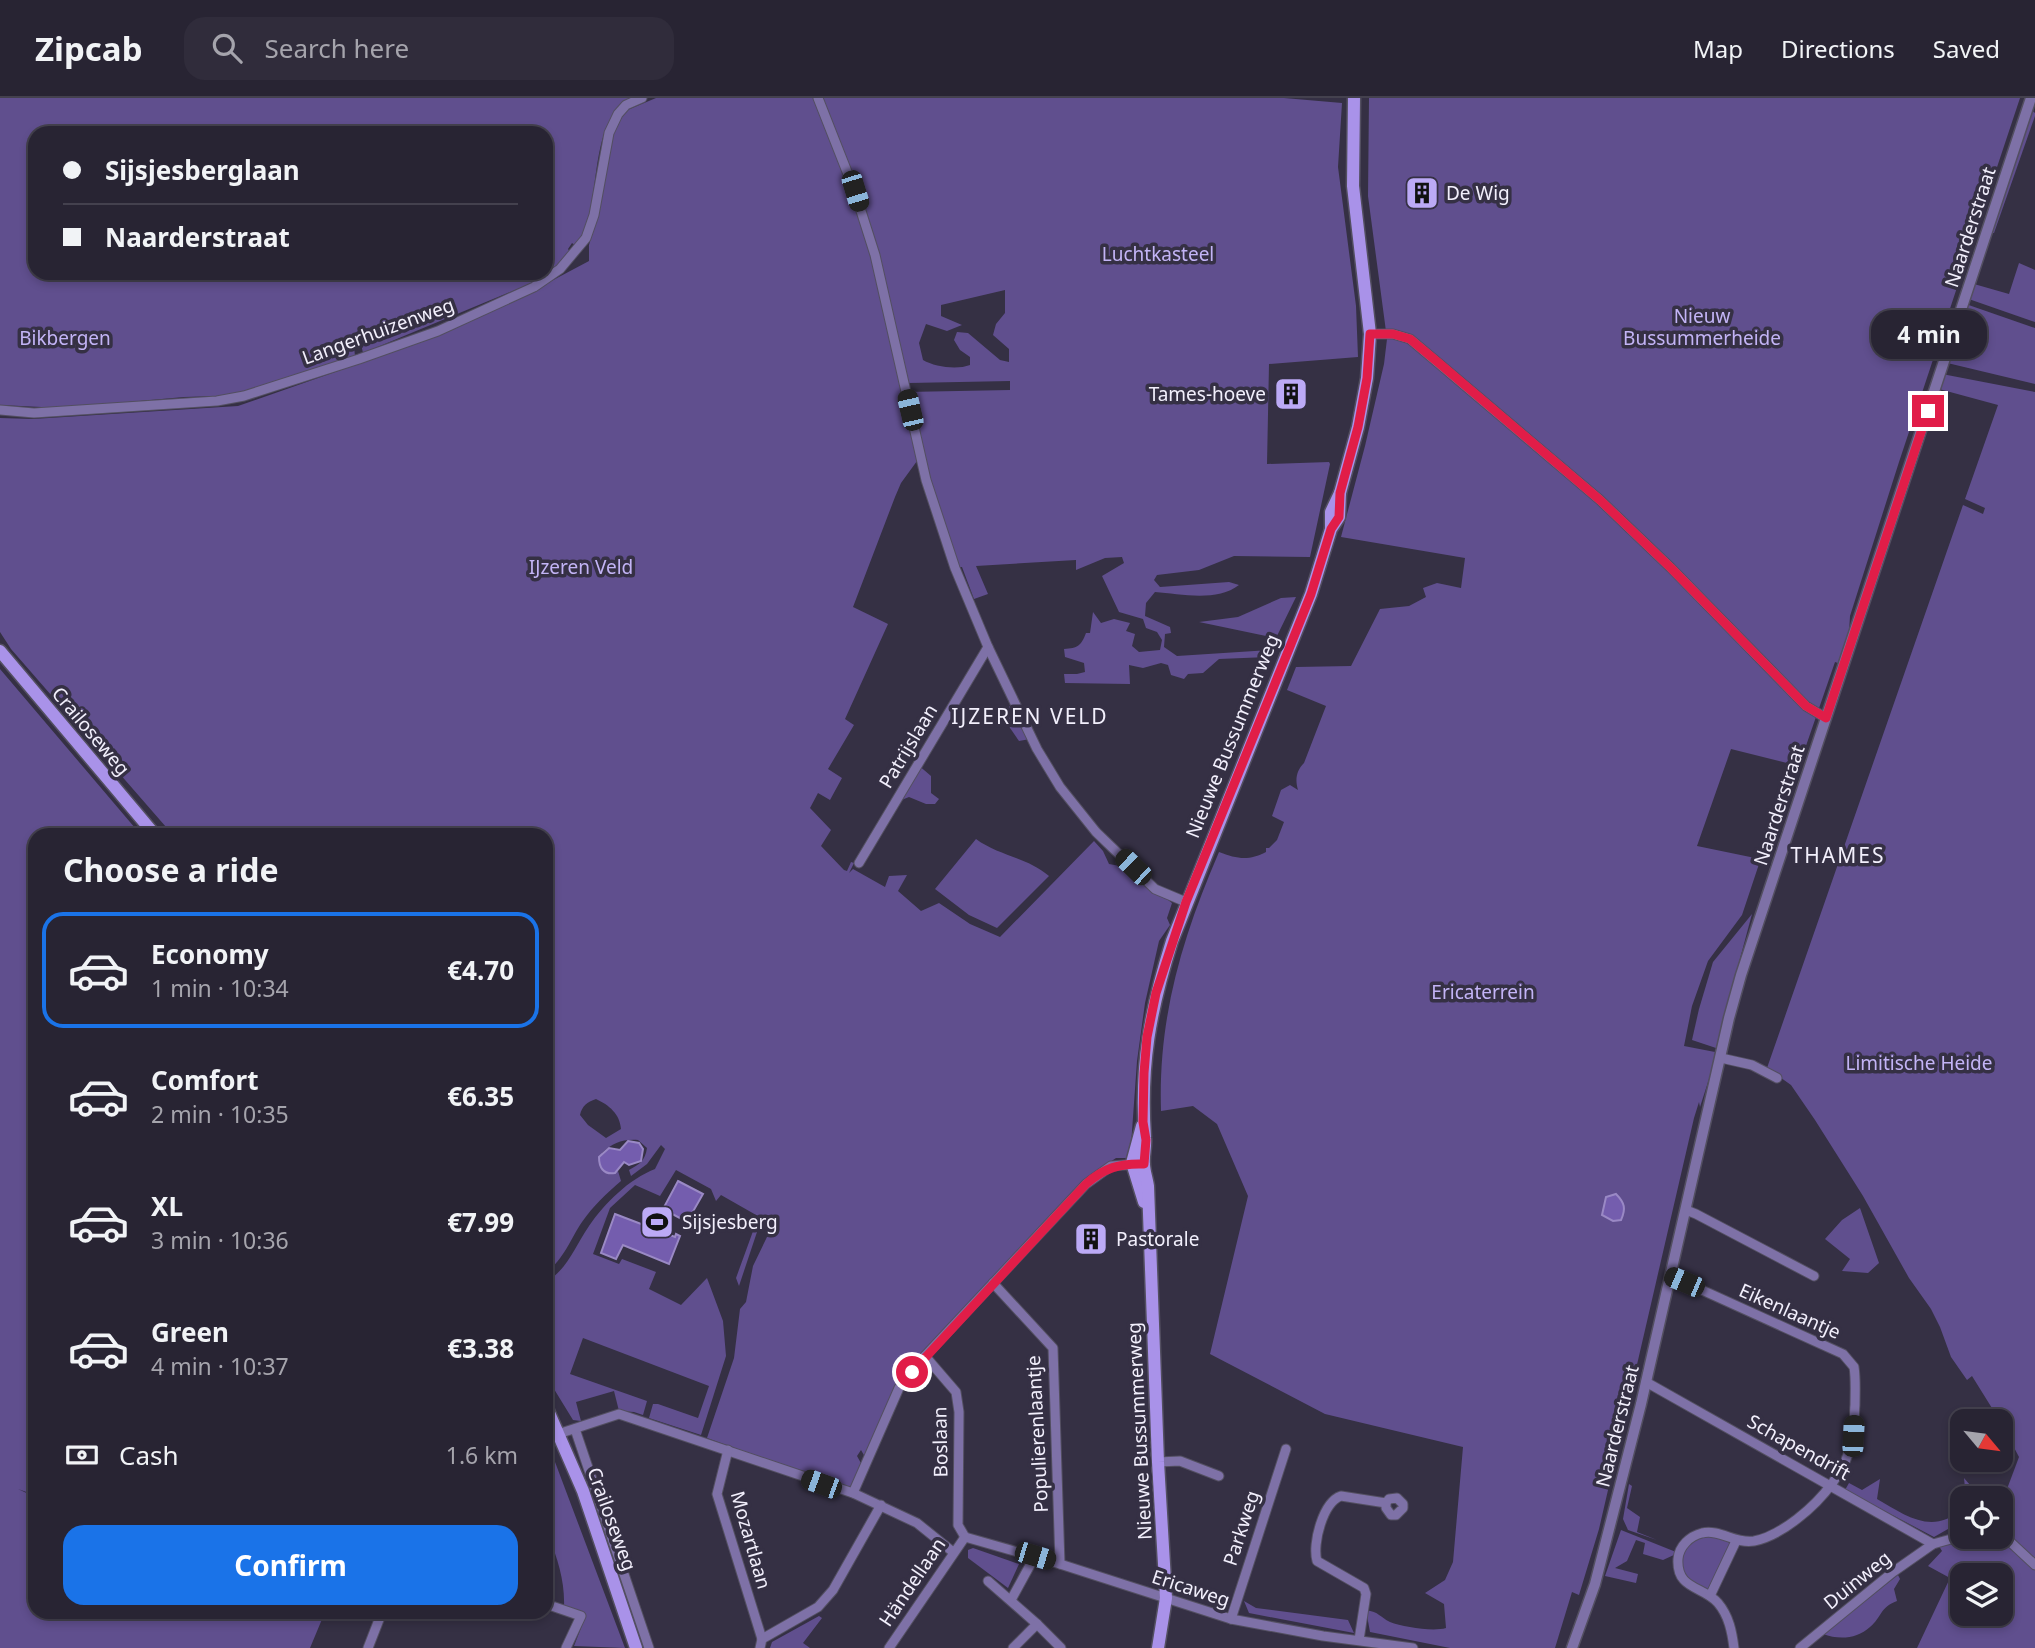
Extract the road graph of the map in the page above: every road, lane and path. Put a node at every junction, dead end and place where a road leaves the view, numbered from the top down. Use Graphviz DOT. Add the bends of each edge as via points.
graph roads {
  1 [pos="642,98"];
  2 [pos="818,98"];
  3 [pos="1354,98"];
  4 [pos="2031,98"];
  5 [pos="553,274"];
  6 [pos="544,280"];
  7 [pos="1370,334"];
  8 [pos="0,410"];
  9 [pos="988,647"];
  10 [pos="0,651"];
  11 [pos="1826,718"];
  12 [pos="149,828"];
  13 [pos="859,863"];
  14 [pos="1186,902"];
  15 [pos="1721,1058"];
  16 [pos="1777,1078"];
  17 [pos="1138,1164"];
  18 [pos="1686,1210"];
  19 [pos="1671,1276"];
  20 [pos="1814,1276"];
  21 [pos="993,1283"];
  22 [pos="925,1356"];
  23 [pos="1646,1382"];
  24 [pos="553,1422"];
  25 [pos="575,1429"];
  26 [pos="558,1434"];
  27 [pos="1286,1448"];
  28 [pos="728,1450"];
  29 [pos="1158,1462"];
  30 [pos="1219,1476"];
  31 [pos="1832,1486"];
  32 [pos="853,1493"];
  33 [pos="1386,1503"];
  34 [pos="881,1505"];
  35 [pos="965,1536"];
  36 [pos="1950,1539"];
  37 [pos="1736,1541"];
  38 [pos="1935,1543"];
  39 [pos="2013,1545"];
  40 [pos="953,1552"];
  41 [pos="1035,1556"];
  42 [pos="1060,1564"];
  43 [pos="2035,1565"];
  44 [pos="988,1581"];
  45 [pos="1710,1597"];
  46 [pos="1166,1598"];
  47 [pos="1011,1601"];
  48 [pos="553,1606"];
  49 [pos="379,1619"];
  50 [pos="1231,1619"];
  51 [pos="1037,1624"];
  52 [pos="1323,1636"];
  53 [pos="1359,1640"];
  54 [pos="761,1644"];
  55 [pos="368,1648"];
  56 [pos="566,1648"];
  57 [pos="636,1648"];
  58 [pos="649,1648"];
  59 [pos="889,1648"];
  60 [pos="1013,1648"];
  61 [pos="1061,1648"];
  62 [pos="1158,1648"];
  63 [pos="1320,1648"];
  64 [pos="1413,1648"];
  65 [pos="1572,1648"];
  66 [pos="1734,1648"];
  67 [pos="1800,1648"];
  1 -- 5 [label="street, Langerhuizenweg" via="618,114 609,133 586,239"];
  2 -- 9 [label="street" via="855,191 874,256 926,480"];
  3 -- 7 [label="main road, Nieuwe Bussummerweg" via="1353,186"];
  4 -- 11 [label="street, Naarderstraat"];
  6 -- 8 [label="street, Langerhuizenweg" via="438,331 244,396 34,413"];
  7 -- 11 [label="street" via="1410,339 1440,364 1600,500 1806,706"];
  7 -- 14 [label="main road, Nieuwe Bussummerweg" via="1365,391 1311,594"];
  9 -- 13 [label="street, Patrijslaan"];
  9 -- 14 [label="street" via="1060,787 1096,832 1155,888"];
  10 -- 12 [label="main road, Crailoseweg"];
  11 -- 15 [label="street, Naarderstraat" via="1741,975"];
  14 -- 17 [label="main road, Nieuwe Bussummerweg" via="1156,993 1147,1037"];
  15 -- 16 [label="street" via="1752,1065"];
  15 -- 18 [label="street, Naarderstraat"];
  17 -- 21 [label="street" via="1111,1167 1086,1184"];
  17 -- 29 [label="main road, Nieuwe Bussummerweg" via="1155,1283"];
  18 -- 19 [label="street, Naarderstraat"];
  18 -- 20 [label="street"];
  19 -- 23 [label="street, Naarderstraat"];
  19 -- 31 [label="street, Eikenlaantje" via="1849,1359 1856,1376 1853,1436"];
  21 -- 22 [label="street"];
  21 -- 42 [label="street, Populierenlaantje" via="1053,1348"];
  22 -- 32 [label="street" via="898,1388"];
  22 -- 35 [label="street, Boslaan" via="956,1392 958,1525"];
  23 -- 31 [label="street, Schapendrift"];
  23 -- 65 [label="street, Naarderstraat" via="1595,1584"];
  24 -- 26 [label="main road, Crailoseweg"];
  25 -- 26 [label="street"];
  25 -- 28 [label="street" via="619,1414"];
  25 -- 58 [label="street, Crailoseweg"];
  26 -- 57 [label="main road, Crailoseweg" via="583,1491"];
  27 -- 50 [label="street, Parkweg"];
  28 -- 32 [label="street"];
  28 -- 54 [label="street, Mozartlaan" via="716,1494"];
  29 -- 30 [label="street" via="1180,1461"];
  29 -- 46 [label="main road, Nieuwe Bussummerweg"];
  31 -- 37 [label="street" via="1769,1537"];
  31 -- 38 [label="street, Schapendrift"];
  32 -- 34 [label="street"];
  33 -- 53 [label="street" via="1336,1497 1319,1526 1317,1561 1364,1588"];
  34 -- 40 [label="street" via="916,1523"];
  34 -- 54 [label="street" via="833,1590 818,1607"];
  35 -- 40 [label="street, Händellaan"];
  35 -- 41 [label="street, Ericaweg"];
  36 -- 38 [label="street"];
  37 -- 45 [label="street"];
  37 -- 45 [label="street" via="1706,1532 1695,1535 1680,1551 1679,1571 1684,1580"];
  38 -- 67 [label="street, Duinweg"];
  39 -- 43 [label="street"];
  40 -- 59 [label="street, Händellaan"];
  41 -- 42 [label="street, Ericaweg"];
  41 -- 47 [label="street"];
  42 -- 46 [label="street, Ericaweg"];
  44 -- 47 [label="street"];
  45 -- 66 [label="street" via="1729,1622"];
  46 -- 50 [label="street, Ericaweg"];
  46 -- 62 [label="main road, Nieuwe Bussummerweg"];
  47 -- 51 [label="street"];
  48 -- 56 [label="street" via="581,1616"];
  49 -- 55 [label="street"];
  50 -- 52 [label="street, Ericaweg"];
  51 -- 60 [label="street"];
  51 -- 61 [label="street"];
  52 -- 53 [label="street, Ericaweg"];
  52 -- 63 [label="street"];
  53 -- 64 [label="street, Ericaweg"];
}
